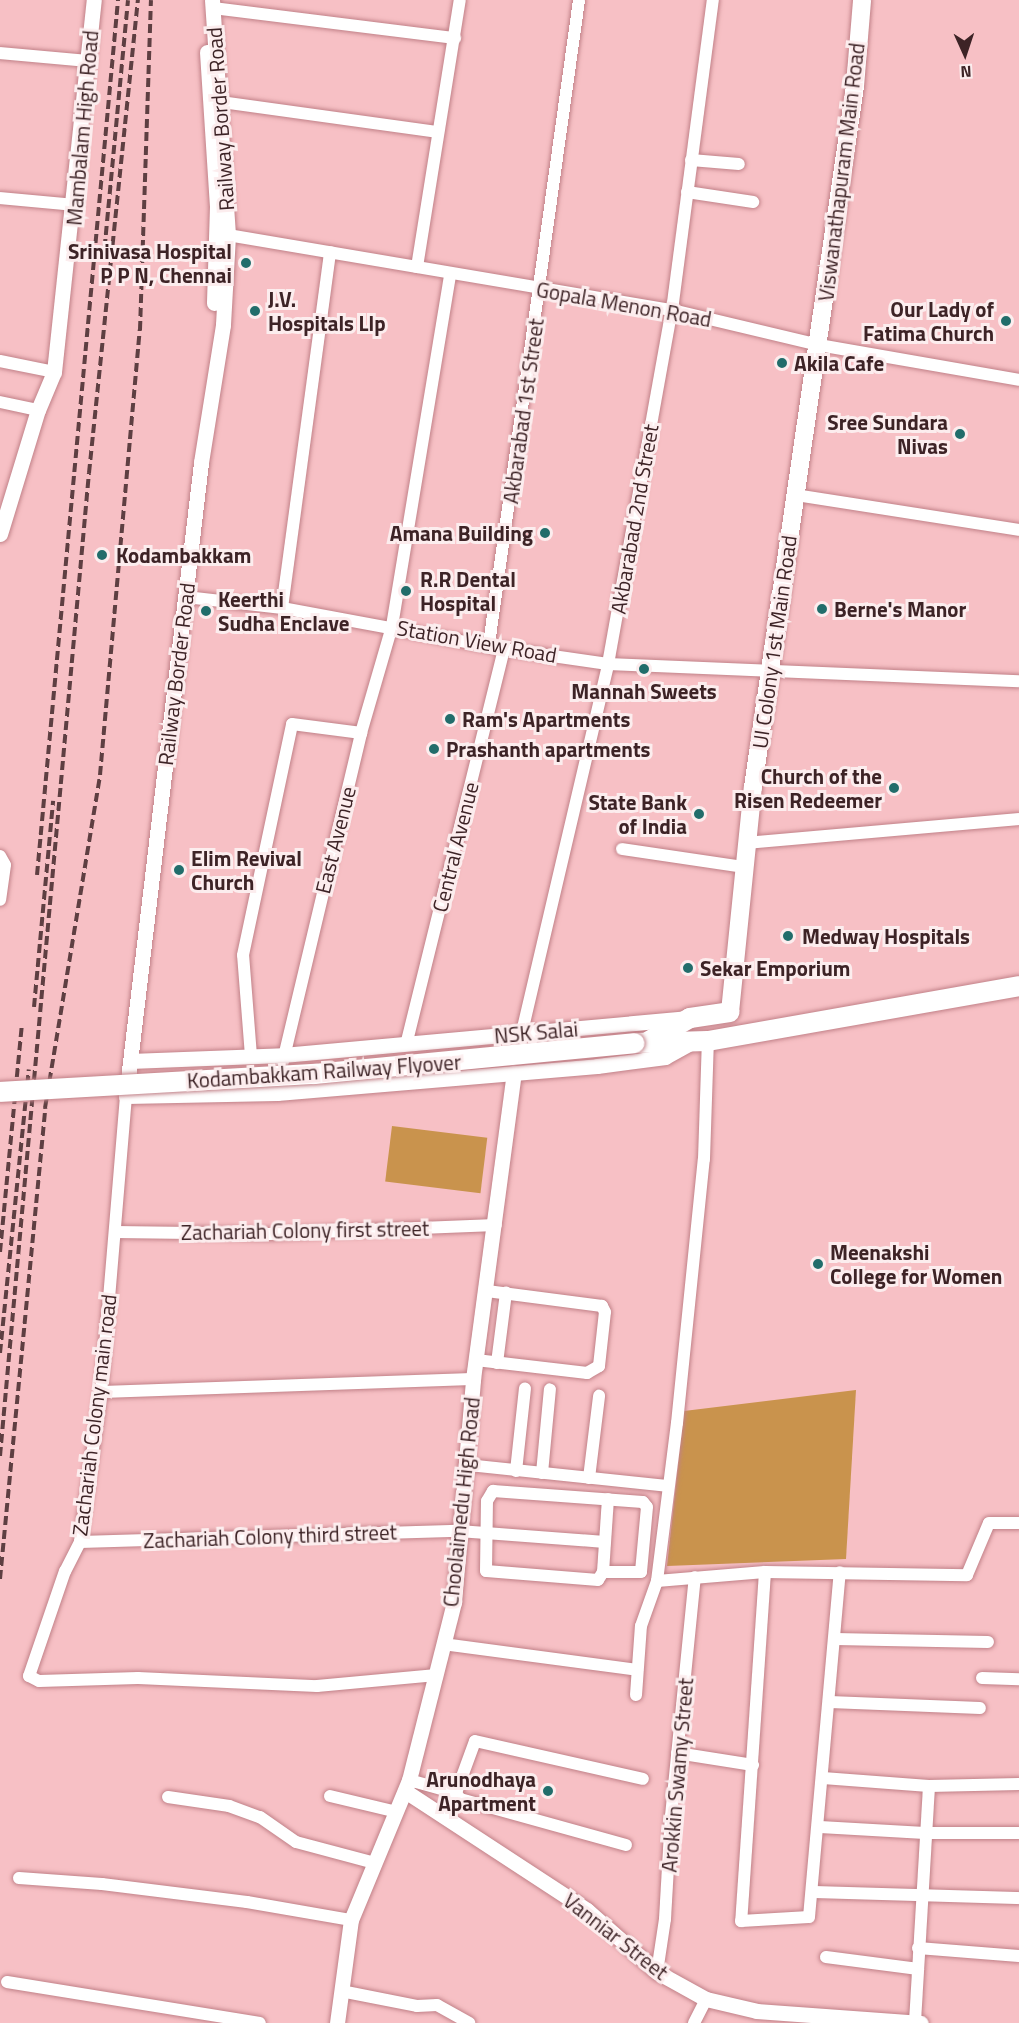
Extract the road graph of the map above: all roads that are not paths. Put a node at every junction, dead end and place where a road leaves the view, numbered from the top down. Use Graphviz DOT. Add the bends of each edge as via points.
graph roads {
  1 [pos="94,0"];
  2 [pos="460,0"];
  3 [pos="579,0"];
  4 [pos="714,0"];
  5 [pos="862,0"];
  6 [pos="209,3"];
  7 [pos="455,38"];
  8 [pos="0,52"];
  9 [pos="88,61"];
  10 [pos="221,102"];
  11 [pos="438,132"];
  12 [pos="691,160"];
  13 [pos="739,165"];
  14 [pos="687,192"];
  15 [pos="0,198"];
  16 [pos="753,202"];
  17 [pos="75,205"];
  18 [pos="228,235"];
  19 [pos="330,252"];
  20 [pos="417,267"];
  21 [pos="450,274"];
  22 [pos="542,288"];
  23 [pos="672,310"];
  24 [pos="819,345"];
  25 [pos="0,361"];
  26 [pos="54,372"];
  27 [pos="213,375"];
  28 [pos="1019,380"];
  29 [pos="0,402"];
  30 [pos="38,410"];
  31 [pos="796,495"];
  32 [pos="1019,530"];
  33 [pos="0,534"];
  34 [pos="186,597"];
  35 [pos="282,608"];
  36 [pos="392,626"];
  37 [pos="489,644"];
  38 [pos="504,649"];
  39 [pos="608,664"];
  40 [pos="770,668"];
  41 [pos="1019,681"];
  42 [pos="362,734"];
  43 [pos="1019,819"];
  44 [pos="746,843"];
  45 [pos="622,849"];
  46 [pos="0,856"];
  47 [pos="744,867"];
  48 [pos="0,900"];
  49 [pos="1019,986"];
  50 [pos="730,1012"];
  51 [pos="690,1018"];
  52 [pos="522,1032"];
  53 [pos="699,1042"];
  54 [pos="641,1043"];
  55 [pos="406,1045"];
  56 [pos="283,1055"];
  57 [pos="250,1056"];
  58 [pos="130,1061"];
  59 [pos="514,1073"];
  60 [pos="0,1092"];
  61 [pos="277,1093"];
  62 [pos="126,1096"];
  63 [pos="496,1225"];
  64 [pos="115,1232"];
  65 [pos="487,1291"];
  66 [pos="506,1293"];
  67 [pos="476,1360"];
  68 [pos="497,1363"];
  69 [pos="473,1379"];
  70 [pos="525,1388"];
  71 [pos="550,1389"];
  72 [pos="101,1392"];
  73 [pos="598,1396"];
  74 [pos="468,1465"];
  75 [pos="516,1471"];
  76 [pos="542,1473"];
  77 [pos="589,1478"];
  78 [pos="668,1486"];
  79 [pos="608,1499"];
  80 [pos="1019,1523"];
  81 [pos="459,1531"];
  82 [pos="485,1533"];
  83 [pos="80,1542"];
  84 [pos="605,1542"];
  85 [pos="644,1542"];
  86 [pos="661,1543"];
  87 [pos="603,1572"];
  88 [pos="765,1572"];
  89 [pos="840,1572"];
  90 [pos="695,1577"];
  91 [pos="657,1581"];
  92 [pos="835,1639"];
  93 [pos="988,1642"];
  94 [pos="443,1644"];
  95 [pos="637,1670"];
  96 [pos="436,1675"];
  97 [pos="982,1678"];
  98 [pos="1019,1679"];
  99 [pos="636,1695"];
  100 [pos="830,1702"];
  101 [pos="980,1708"];
  102 [pos="677,1753"];
  103 [pos="753,1765"];
  104 [pos="823,1778"];
  105 [pos="643,1779"];
  106 [pos="1019,1784"];
  107 [pos="407,1785"];
  108 [pos="929,1786"];
  109 [pos="456,1792"];
  110 [pos="330,1796"];
  111 [pos="168,1797"];
  112 [pos="397,1812"];
  113 [pos="820,1827"];
  114 [pos="925,1833"];
  115 [pos="1019,1833"];
  116 [pos="626,1845"];
  117 [pos="375,1863"];
  118 [pos="19,1878"];
  119 [pos="812,1892"];
  120 [pos="922,1895"];
  121 [pos="1019,1898"];
  122 [pos="351,1920"];
  123 [pos="918,1948"];
  124 [pos="1019,1956"];
  125 [pos="826,1957"];
  126 [pos="918,1969"];
  127 [pos="657,1972"];
  128 [pos="7,1982"];
  129 [pos="341,1991"];
  130 [pos="706,1999"];
  131 [pos="756,2017"];
  132 [pos="918,2022"];
  133 [pos="260,2023"];
  134 [pos="337,2023"];
  135 [pos="469,2023"];
  136 [pos="694,2023"];
  1 -- 9 [label="street, Mambalam High Road"];
  2 -- 7 [label="street"];
  3 -- 22 [label="street, Akbarabad 1st Street"];
  4 -- 12 [label="street, Akbarabad 2nd Street"];
  5 -- 24 [label="main road, Viswanathapuram Main Road" via="855,86"];
  6 -- 7 [label="street"];
  6 -- 10 [label="street, Railway Border Road"];
  6 -- 27 [label="street" via="217,206"];
  7 -- 11 [label="street"];
  8 -- 9 [label="street"];
  9 -- 17 [label="street, Mambalam High Road"];
  10 -- 11 [label="street"];
  10 -- 18 [label="street, Railway Border Road"];
  11 -- 20 [label="street"];
  12 -- 13 [label="street"];
  12 -- 14 [label="street, Akbarabad 2nd Street"];
  14 -- 16 [label="street"];
  14 -- 23 [label="street, Akbarabad 2nd Street"];
  15 -- 17 [label="street"];
  17 -- 26 [label="street, Mambalam High Road"];
  18 -- 19 [label="street, Gopala Menon Road"];
  18 -- 27 [label="street, Railway Border Road" via="223,325"];
  19 -- 20 [label="street, Gopala Menon Road"];
  19 -- 35 [label="street"];
  20 -- 21 [label="street, Gopala Menon Road"];
  21 -- 22 [label="street, Gopala Menon Road"];
  21 -- 36 [label="street, East Avenue"];
  22 -- 23 [label="street, Gopala Menon Road"];
  22 -- 37 [label="street, Akbarabad 1st Street"];
  23 -- 24 [label="street, Gopala Menon Road"];
  23 -- 39 [label="street, Akbarabad 2nd Street"];
  24 -- 28 [label="street, Gopala Menon Road"];
  24 -- 31 [label="main road, UI Colony 1st Main Road"];
  25 -- 26 [label="street"];
  26 -- 30 [label="street, Mambalam High Road"];
  27 -- 34 [label="street, Railway Border Road"];
  29 -- 30 [label="street"];
  30 -- 33 [label="street, Mambalam High Road"];
  31 -- 32 [label="street"];
  31 -- 40 [label="main road, UI Colony 1st Main Road"];
  34 -- 35 [label="street, Station View Road"];
  34 -- 58 [label="street, Railway Border Road"];
  35 -- 36 [label="street, Station View Road"];
  36 -- 37 [label="street, Station View Road"];
  36 -- 42 [label="street, East Avenue"];
  37 -- 38 [label="street, Station View Road"];
  38 -- 39 [label="street, Station View Road"];
  38 -- 55 [label="street, Central Avenue"];
  39 -- 40 [label="street, Station View Road"];
  39 -- 52 [label="street, Akbarabad 2nd Street"];
  40 -- 41 [label="street, Station View Road"];
  40 -- 44 [label="main road, UI Colony 1st Main Road"];
  42 -- 56 [label="street, East Avenue"];
  42 -- 57 [label="street" via="292,724 243,955"];
  43 -- 44 [label="street"];
  44 -- 47 [label="main road, UI Colony 1st Main Road"];
  45 -- 47 [label="street"];
  46 -- 48 [label="street" via="5,865"];
  47 -- 50 [label="main road, UI Colony 1st Main Road"];
  49 -- 53 [label="main road, Kodambakkam Railway Flyover"];
  50 -- 51 [label="main road"];
  51 -- 52 [label="street, NSK Salai"];
  51 -- 54 [label="main road, Kodambakkam Railway Flyover"];
  52 -- 55 [label="street, NSK Salai"];
  53 -- 54 [label="main road, Kodambakkam Railway Flyover"];
  53 -- 59 [label="street" via="665,1057"];
  53 -- 78 [label="street" via="704,1159"];
  54 -- 60 [label="main road, Kodambakkam Railway Flyover, bridge" via="314,1074"];
  55 -- 56 [label="street, NSK Salai"];
  56 -- 57 [label="street, NSK Salai"];
  56 -- 61 [label="street, East Avenue"];
  57 -- 58 [label="street, NSK Salai"];
  58 -- 62 [label="street, Railway Border Road"];
  59 -- 61 [label="street"];
  59 -- 63 [label="street, Choolaimedu High Road"];
  61 -- 62 [label="street"];
  62 -- 64 [label="street, Zachariah Colony main road"];
  63 -- 64 [label="street, Zachariah Colony first street" via="269,1234"];
  63 -- 65 [label="street, Choolaimedu High Road"];
  64 -- 72 [label="street, Zachariah Colony main road"];
  65 -- 66 [label="street"];
  65 -- 67 [label="street, Choolaimedu High Road"];
  66 -- 68 [label="street"];
  66 -- 68 [label="street" via="602,1306 605,1312 600,1355 597,1369 591,1373"];
  67 -- 68 [label="street"];
  67 -- 69 [label="street, Choolaimedu High Road"];
  69 -- 72 [label="street"];
  69 -- 74 [label="street, Choolaimedu High Road"];
  70 -- 75 [label="street"];
  71 -- 76 [label="street"];
  72 -- 83 [label="street, Zachariah Colony main road"];
  73 -- 77 [label="street"];
  74 -- 75 [label="street"];
  74 -- 81 [label="street, Choolaimedu High Road"];
  75 -- 76 [label="street"];
  76 -- 77 [label="street"];
  77 -- 78 [label="street"];
  78 -- 86 [label="street"];
  79 -- 82 [label="street" via="493,1491 487,1501"];
  79 -- 84 [label="street"];
  79 -- 85 [label="street" via="645,1503"];
  80 -- 89 [label="street" via="988,1523 967,1575"];
  81 -- 82 [label="street, Zachariah Colony third street"];
  81 -- 83 [label="street, Zachariah Colony third street"];
  81 -- 94 [label="street, Choolaimedu High Road" via="454,1602"];
  82 -- 84 [label="street, Zachariah Colony third street"];
  82 -- 87 [label="street" via="484,1568 489,1572 598,1580"];
  83 -- 96 [label="street, Zachariah Colony main road" via="65,1571 29,1676 39,1681 138,1678 317,1686"];
  84 -- 87 [label="street"];
  85 -- 86 [label="street"];
  85 -- 87 [label="street" via="639,1573"];
  86 -- 91 [label="street"];
  88 -- 89 [label="street"];
  88 -- 90 [label="street"];
  88 -- 103 [label="street"];
  89 -- 92 [label="street"];
  90 -- 91 [label="street"];
  90 -- 102 [label="street, Arokkin Swamy Street"];
  91 -- 95 [label="street" via="641,1626"];
  92 -- 93 [label="street"];
  92 -- 100 [label="street"];
  94 -- 95 [label="street"];
  94 -- 96 [label="street, Choolaimedu High Road"];
  95 -- 99 [label="street"];
  96 -- 107 [label="street, Choolaimedu High Road"];
  97 -- 98 [label="street"];
  100 -- 101 [label="street"];
  100 -- 104 [label="street"];
  102 -- 103 [label="street"];
  102 -- 127 [label="street, Arokkin Swamy Street" via="665,1919"];
  103 -- 119 [label="street" via="738,1919 806,1919"];
  104 -- 108 [label="street"];
  104 -- 113 [label="street"];
  105 -- 109 [label="street" via="475,1741"];
  106 -- 108 [label="street"];
  107 -- 109 [label="street"];
  107 -- 112 [label="street, Choolaimedu High Road"];
  107 -- 127 [label="street, Vanniar Street" via="587,1911"];
  108 -- 114 [label="street"];
  109 -- 116 [label="street" via="460,1799"];
  110 -- 112 [label="street"];
  111 -- 117 [label="street" via="229,1806 260,1818 296,1842"];
  112 -- 117 [label="street, Choolaimedu High Road"];
  113 -- 114 [label="street"];
  113 -- 119 [label="street"];
  114 -- 115 [label="street"];
  114 -- 120 [label="street"];
  117 -- 122 [label="street, Choolaimedu High Road"];
  118 -- 122 [label="street" via="247,1902"];
  119 -- 120 [label="street"];
  120 -- 121 [label="street"];
  120 -- 123 [label="street"];
  122 -- 129 [label="street, Choolaimedu High Road"];
  123 -- 124 [label="street"];
  123 -- 126 [label="street"];
  125 -- 126 [label="street"];
  126 -- 132 [label="street"];
  127 -- 130 [label="street, Vanniar Street"];
  128 -- 133 [label="street"];
  129 -- 134 [label="street, Choolaimedu High Road"];
  129 -- 135 [label="street" via="417,2006 436,2005"];
  130 -- 131 [label="street, Vanniar Street"];
  130 -- 136 [label="street"];
  131 -- 132 [label="street, Vanniar Street"];
}
